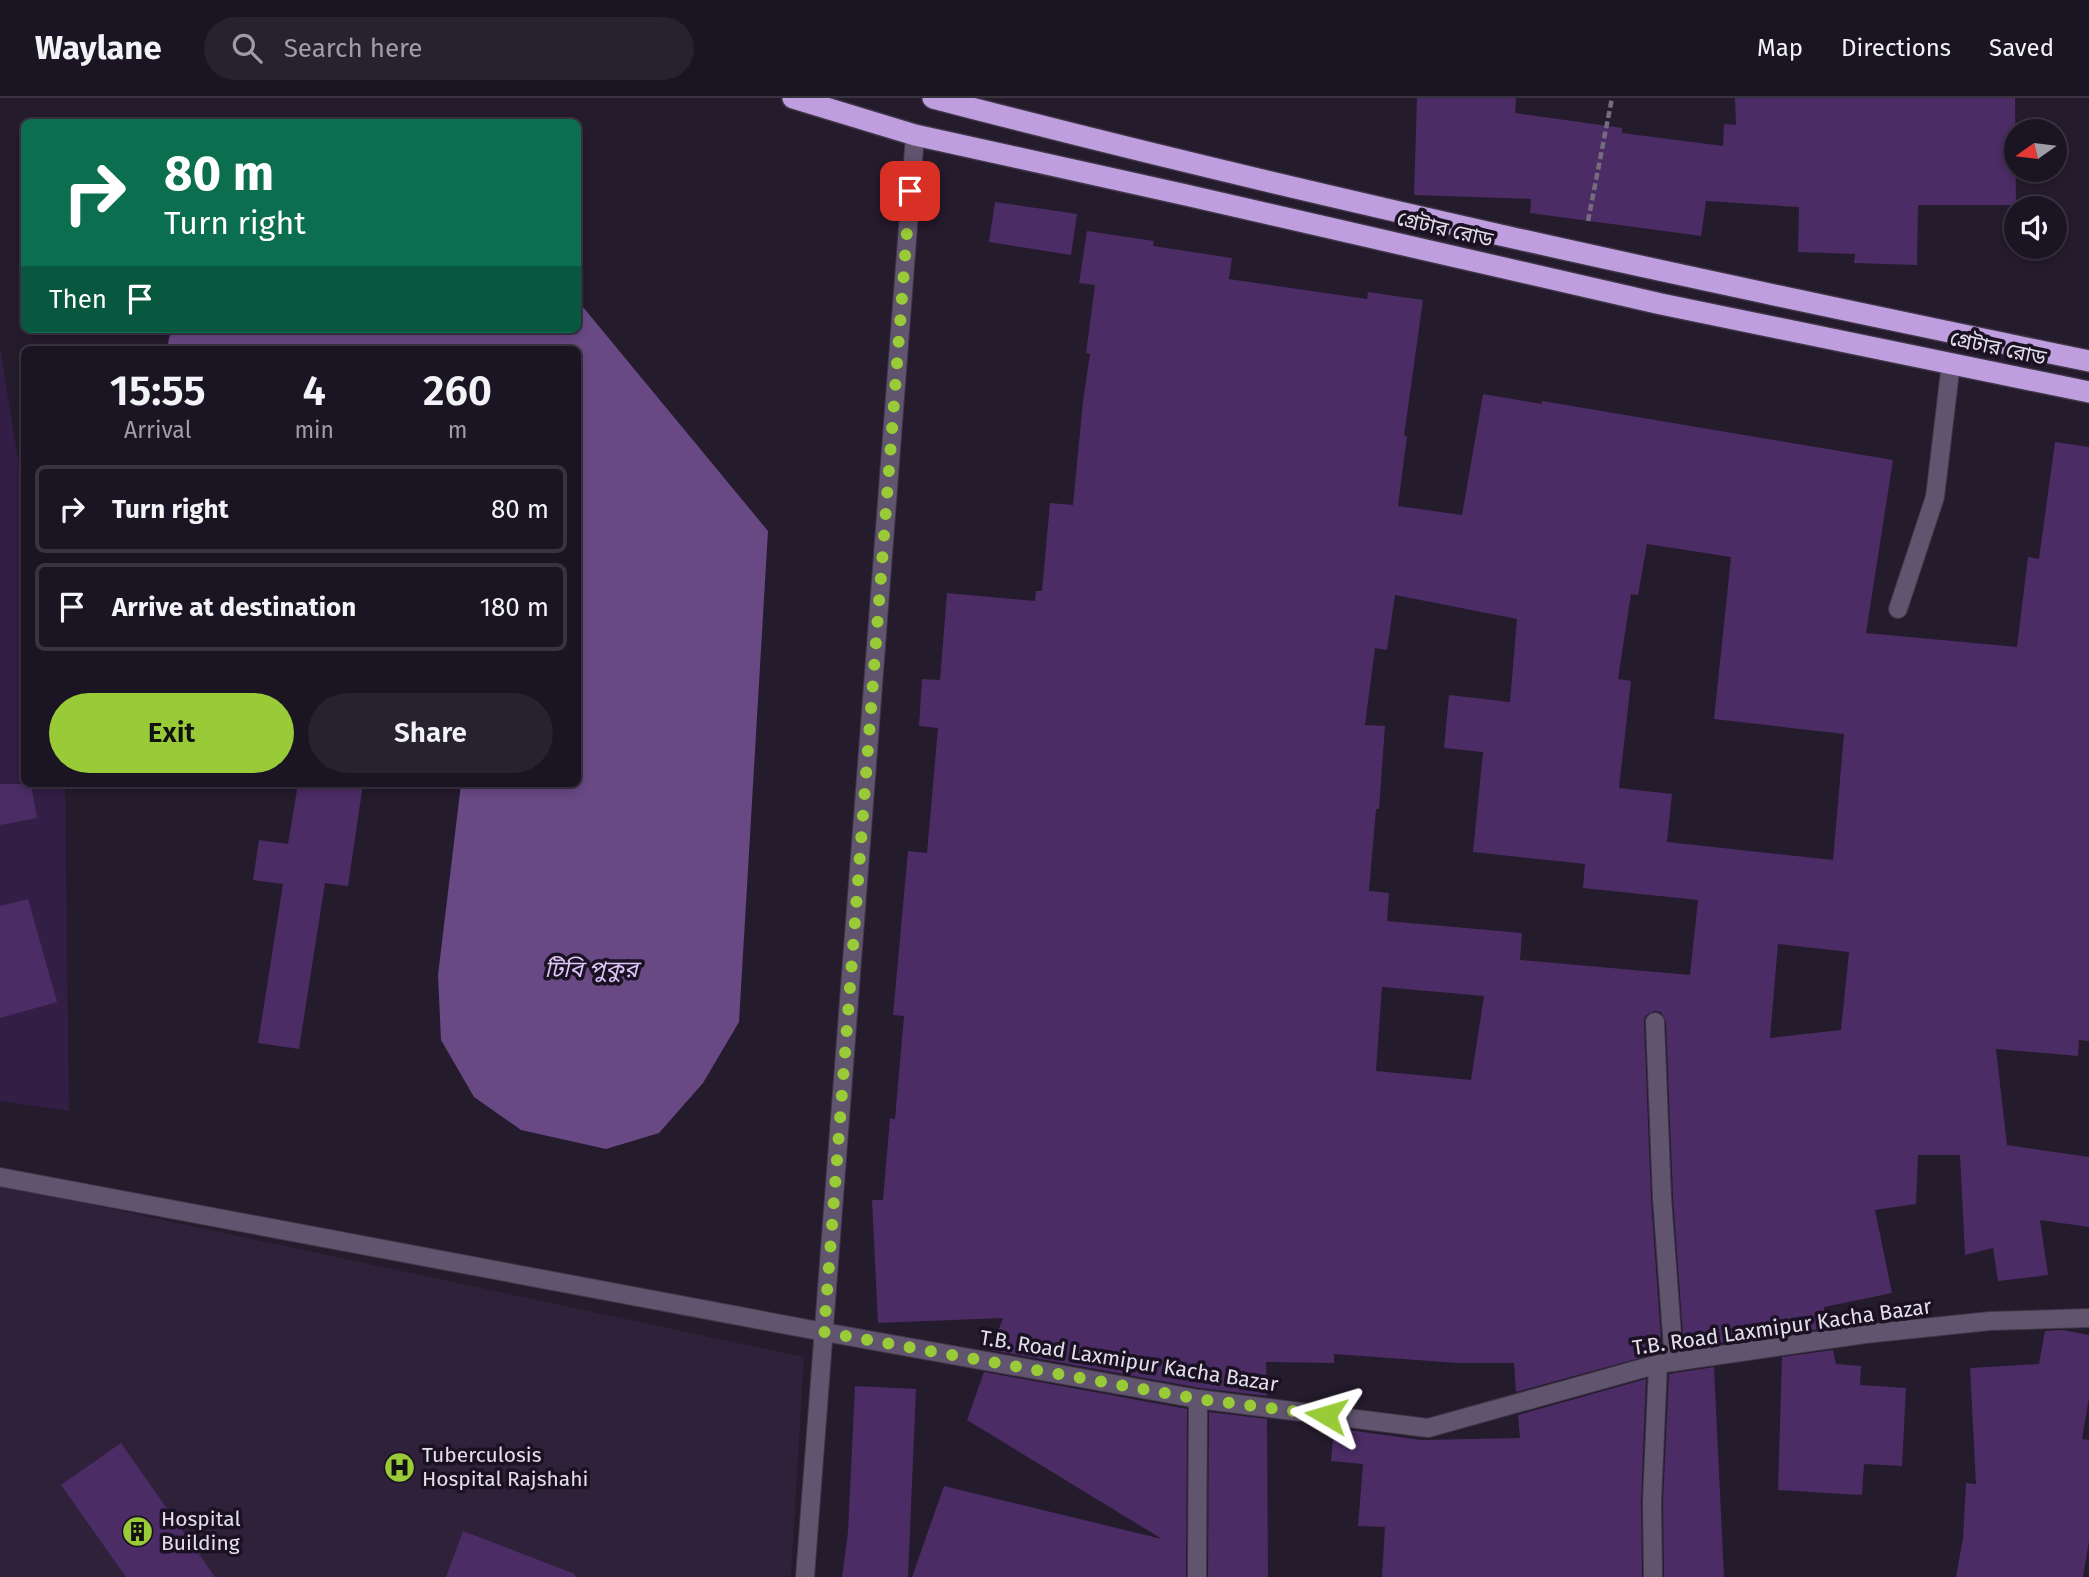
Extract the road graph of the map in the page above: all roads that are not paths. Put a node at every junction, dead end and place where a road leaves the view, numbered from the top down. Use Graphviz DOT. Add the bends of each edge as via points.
graph roads {
  1 [pos="793,98"];
  2 [pos="933,98"];
  3 [pos="915,135"];
  4 [pos="1193,163"];
  5 [pos="1186,195"];
  6 [pos="2089,360"];
  7 [pos="1951,363"];
  8 [pos="2089,391"];
  9 [pos="1898,609"];
  10 [pos="1655,1022"];
  11 [pos="0,1177"];
  12 [pos="2089,1318"];
  13 [pos="824,1332"];
  14 [pos="1666,1363"];
  15 [pos="1198,1399"];
  16 [pos="805,1577"];
  17 [pos="1197,1577"];
  18 [pos="1653,1577"];
  1 -- 3 [label="highway, গ্রেটার রোড"];
  2 -- 4 [label="highway, গ্রেটার রোড"];
  3 -- 5 [label="highway, গ্রেটার রোড"];
  3 -- 13 [label="street"];
  4 -- 5 [label="highway"];
  4 -- 6 [label="highway, গ্রেটার রোড" via="1582,253"];
  5 -- 7 [label="highway, গ্রেটার রোড" via="1661,303"];
  7 -- 8 [label="highway, গ্রেটার রোড"];
  7 -- 9 [label="street" via="1935,497"];
  10 -- 14 [label="street"];
  11 -- 13 [label="street, T.B. Road Laxmipur Kacha Bazar"];
  12 -- 14 [label="street, T.B. Road Laxmipur Kacha Bazar" via="1990,1321 1865,1334"];
  13 -- 15 [label="street, T.B. Road Laxmipur Kacha Bazar"];
  13 -- 16 [label="street"];
  14 -- 15 [label="street, T.B. Road Laxmipur Kacha Bazar" via="1428,1428"];
  14 -- 18 [label="street" via="1652,1502"];
  15 -- 17 [label="street"];
}
